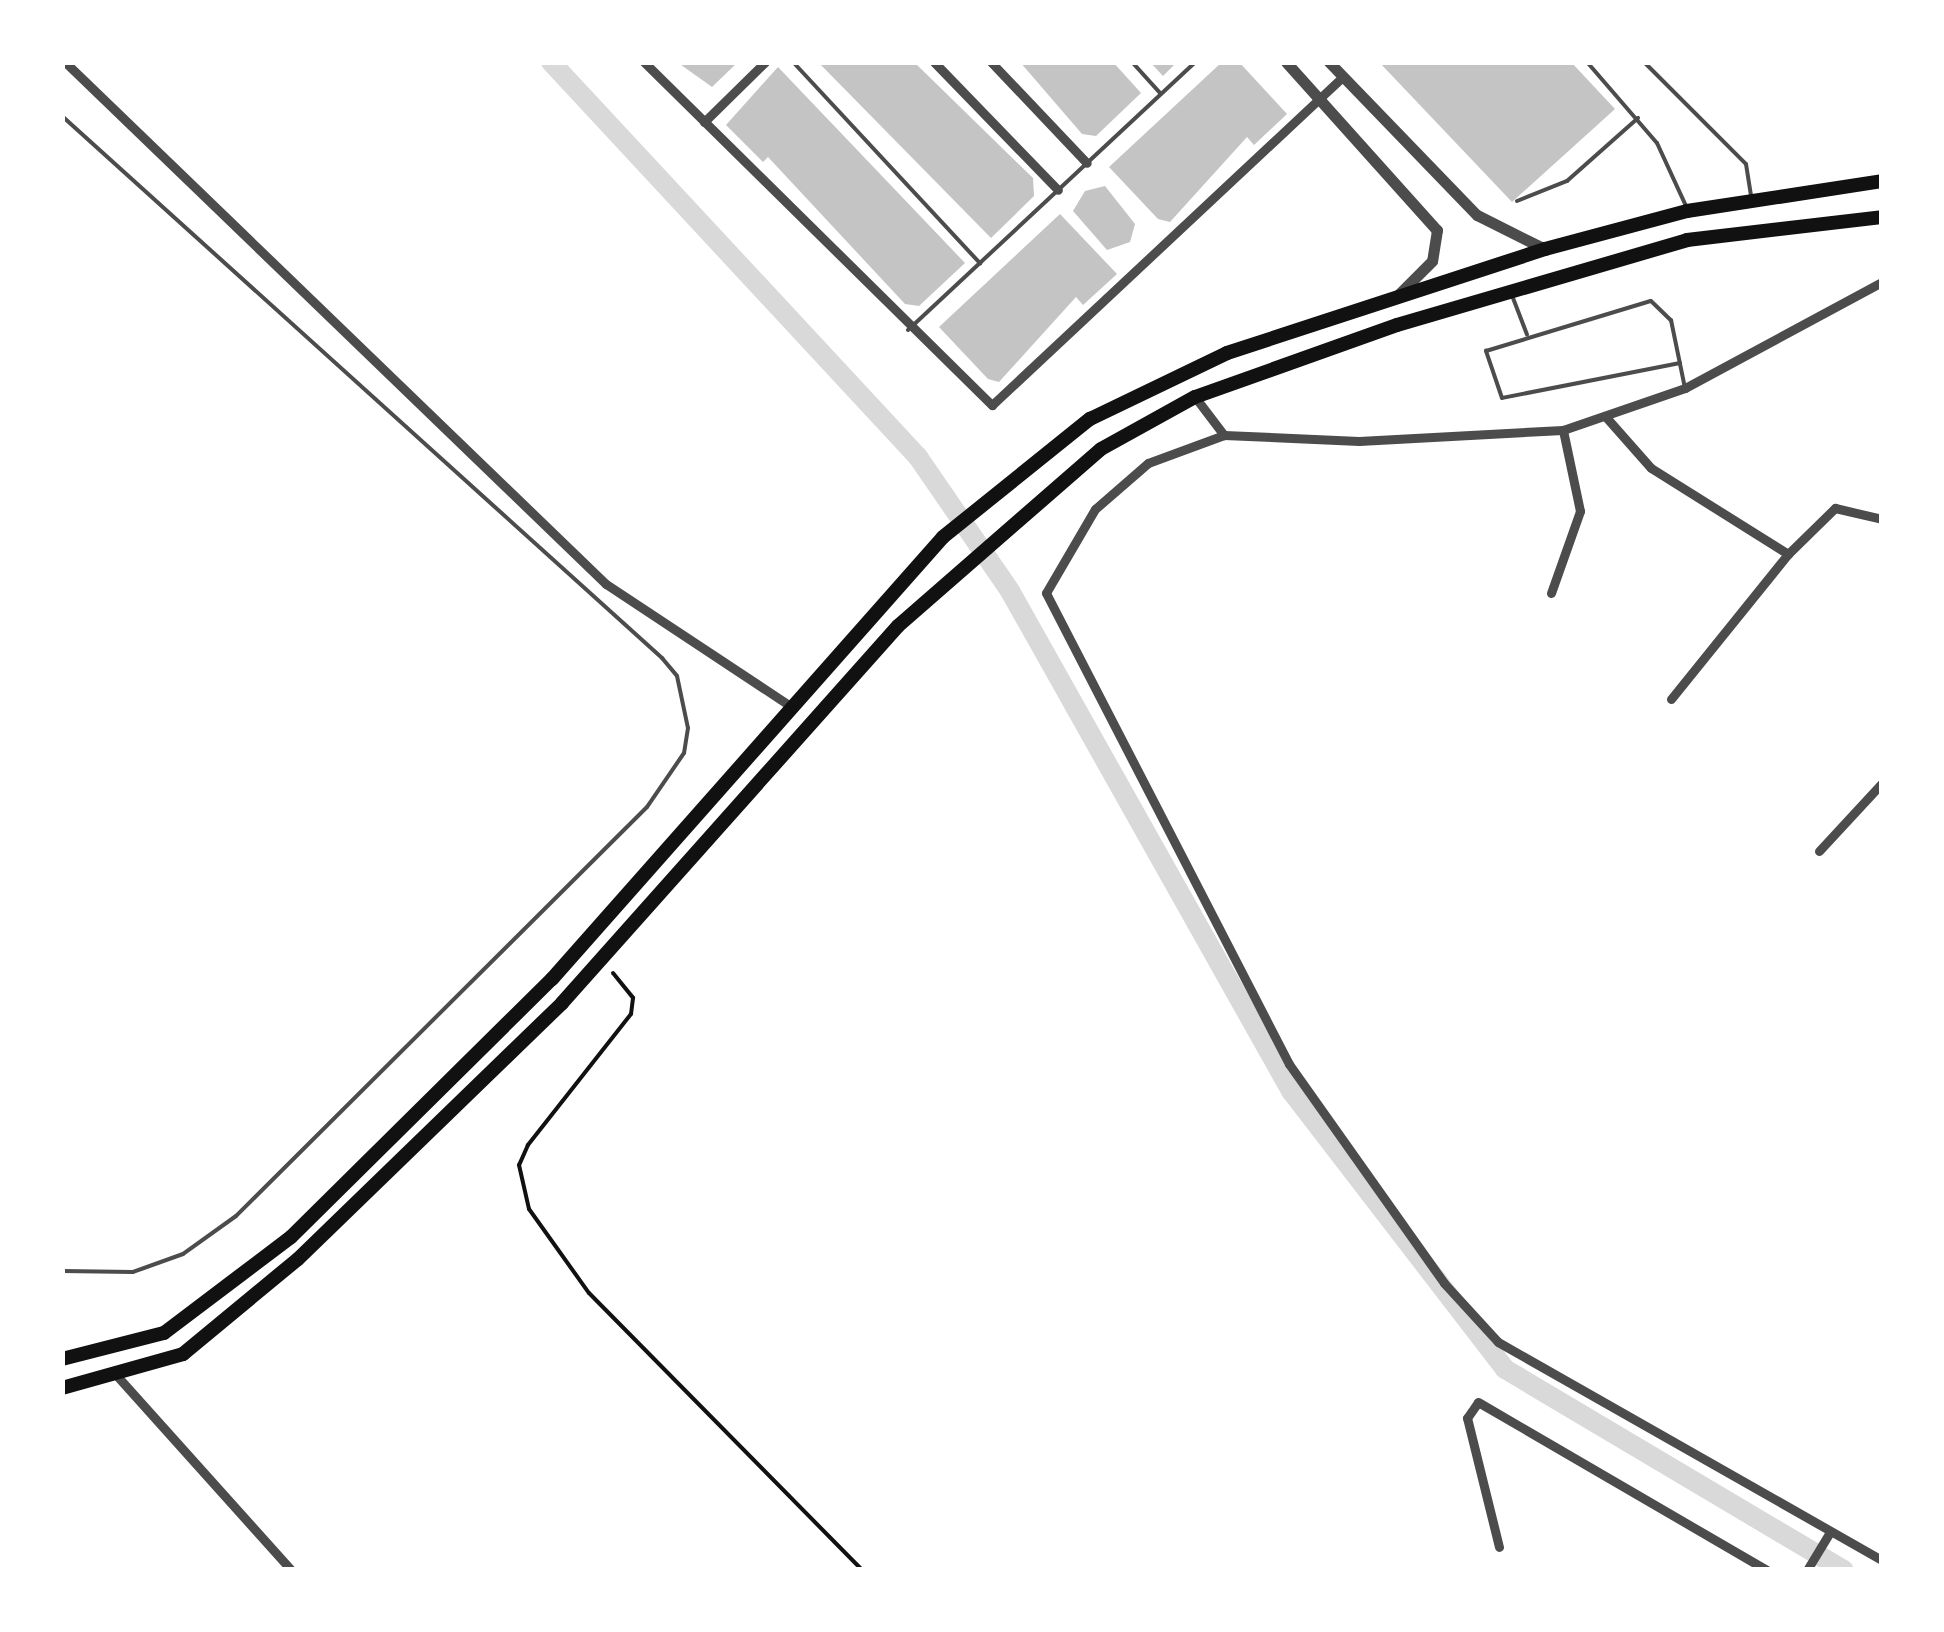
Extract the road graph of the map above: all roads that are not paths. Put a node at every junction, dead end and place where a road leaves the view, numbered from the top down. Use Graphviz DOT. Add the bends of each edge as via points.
graph roads {
  1 [pos="64,62"];
  2 [pos="644,62"];
  3 [pos="765,62"];
  4 [pos="793,62"];
  5 [pos="934,62"];
  6 [pos="991,62"];
  7 [pos="1132,62"];
  8 [pos="1195,62"];
  9 [pos="1286,62"];
  10 [pos="1329,62"];
  11 [pos="1587,62"];
  12 [pos="1645,63"];
  13 [pos="1343,77"];
  14 [pos="1162,94"];
  15 [pos="1321,98"];
  16 [pos="62,116"];
  17 [pos="1638,118"];
  18 [pos="704,122"];
  19 [pos="1087,163"];
  20 [pos="1882,181"];
  21 [pos="1058,190"];
  22 [pos="1752,200"];
  23 [pos="1516,201"];
  24 [pos="1688,211"];
  25 [pos="1882,217"];
  26 [pos="1544,249"];
  27 [pos="980,263"];
  28 [pos="1882,282"];
  29 [pos="1511,293"];
  30 [pos="1393,300"];
  31 [pos="908,330"];
  32 [pos="1527,334"];
  33 [pos="1680,363"];
  34 [pos="1685,388"];
  35 [pos="1195,397"];
  36 [pos="1605,416"];
  37 [pos="1563,430"];
  38 [pos="1224,436"];
  39 [pos="1882,519"];
  40 [pos="1788,554"];
  41 [pos="1551,592"];
  42 [pos="1671,698"];
  43 [pos="790,706"];
  44 [pos="1882,784"];
  45 [pos="1820,851"];
  46 [pos="62,1271"];
  47 [pos="62,1359"];
  48 [pos="118,1377"];
  49 [pos="62,1388"];
  50 [pos="1830,1532"];
  51 [pos="1498,1547"];
  52 [pos="1882,1560"];
  53 [pos="291,1570"];
  54 [pos="1767,1570"];
  55 [pos="1807,1570"];
  1 -- 43 [label="street" via="606,584"];
  2 -- 18 [label="street"];
  3 -- 18 [label="street"];
  4 -- 27 [label="lane"];
  5 -- 21 [label="street"];
  6 -- 19 [label="street"];
  7 -- 14 [label="lane"];
  8 -- 14 [label="lane"];
  9 -- 15 [label="street"];
  10 -- 13 [label="street"];
  11 -- 17 [label="lane"];
  12 -- 22 [label="lane" via="1746,164"];
  13 -- 15 [label="street"];
  13 -- 26 [label="street" via="1477,215"];
  14 -- 19 [label="lane"];
  15 -- 30 [label="street" via="1437,230 1432,261"];
  15 -- 31 [label="street" via="1004,400 979,402"];
  16 -- 46 [label="lane" via="662,658 677,676 688,728 684,753 647,807 236,1216 184,1254 133,1272"];
  17 -- 23 [label="lane" via="1567,181"];
  17 -- 24 [label="lane"];
  18 -- 31 [label="street"];
  19 -- 21 [label="lane"];
  20 -- 22 [label="main road"];
  21 -- 27 [label="lane"];
  22 -- 24 [label="main road"];
  24 -- 26 [label="main road"];
  25 -- 29 [label="main road" via="1686,240"];
  26 -- 30 [label="main road"];
  27 -- 31 [label="lane"];
  28 -- 34 [label="street"];
  29 -- 32 [label="lane"];
  29 -- 35 [label="main road"];
  30 -- 43 [label="main road" via="1145,389 1016,474 943,537"];
  32 -- 33 [label="lane" via="1651,301 1671,320"];
  32 -- 33 [label="lane" via="1486,352 1502,398"];
  33 -- 34 [label="lane"];
  34 -- 36 [label="street"];
  35 -- 38 [label="street"];
  35 -- 48 [label="main road" via="1101,449 898,626 603,960 298,1259 184,1354"];
  36 -- 37 [label="street"];
  36 -- 40 [label="street" via="1650,468"];
  37 -- 38 [label="street" via="1359,441"];
  37 -- 41 [label="street" via="1580,511"];
  38 -- 50 [label="street" via="1148,463 1094,509 1046,594 1210,922 1289,1064 1444,1283 1498,1342"];
  39 -- 40 [label="street" via="1834,508"];
  40 -- 42 [label="street"];
  43 -- 47 [label="main road" via="552,980 291,1237 164,1333"];
  44 -- 45 [label="street"];
  48 -- 49 [label="main road"];
  48 -- 53 [label="street"];
  50 -- 52 [label="street"];
  50 -- 55 [label="street"];
  51 -- 54 [label="street" via="1467,1418 1478,1402"];
}
